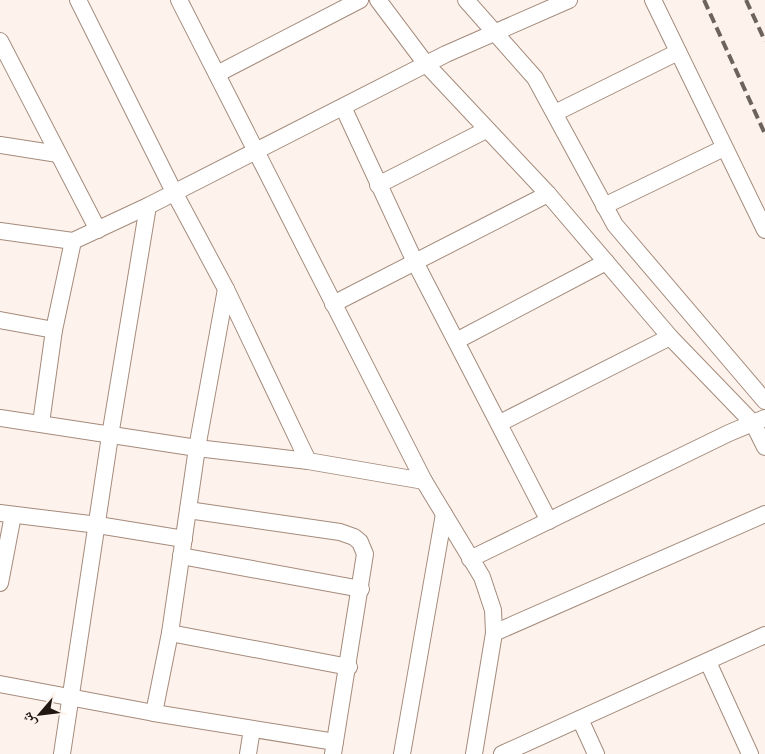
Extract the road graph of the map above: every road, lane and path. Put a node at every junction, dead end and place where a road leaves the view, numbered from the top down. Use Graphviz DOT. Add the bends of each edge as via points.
graph roads {
  1 [pos="78,0"];
  2 [pos="179,0"];
  3 [pos="360,0"];
  4 [pos="378,0"];
  5 [pos="466,0"];
  6 [pos="567,0"];
  7 [pos="653,0"];
  8 [pos="494,33"];
  9 [pos="0,41"];
  10 [pos="678,52"];
  11 [pos="426,64"];
  12 [pos="218,74"];
  13 [pos="343,106"];
  14 [pos="555,113"];
  15 [pos="486,130"];
  16 [pos="0,145"];
  17 [pos="724,148"];
  18 [pos="256,151"];
  19 [pos="58,154"];
  20 [pos="378,185"];
  21 [pos="174,192"];
  22 [pos="548,194"];
  23 [pos="148,206"];
  24 [pos="604,206"];
  25 [pos="98,230"];
  26 [pos="765,230"];
  27 [pos="0,231"];
  28 [pos="74,242"];
  29 [pos="416,262"];
  30 [pos="606,262"];
  31 [pos="226,289"];
  32 [pos="333,304"];
  33 [pos="0,320"];
  34 [pos="54,330"];
  35 [pos="670,336"];
  36 [pos="458,340"];
  37 [pos="765,401"];
  38 [pos="0,418"];
  39 [pos="759,421"];
  40 [pos="500,423"];
  41 [pos="41,424"];
  42 [pos="110,436"];
  43 [pos="765,447"];
  44 [pos="197,448"];
  45 [pos="308,461"];
  46 [pos="424,481"];
  47 [pos="188,510"];
  48 [pos="7,514"];
  49 [pos="444,514"];
  50 [pos="765,514"];
  51 [pos="549,522"];
  52 [pos="98,525"];
  53 [pos="184,539"];
  54 [pos="181,556"];
  55 [pos="470,559"];
  56 [pos="0,583"];
  57 [pos="361,589"];
  58 [pos="170,632"];
  59 [pos="494,633"];
  60 [pos="765,634"];
  61 [pos="708,662"];
  62 [pos="348,667"];
  63 [pos="0,684"];
  64 [pos="70,697"];
  65 [pos="154,713"];
  66 [pos="580,719"];
  67 [pos="252,729"];
  68 [pos="334,748"];
  69 [pos="62,754"];
  70 [pos="248,754"];
  71 [pos="402,754"];
  72 [pos="474,754"];
  73 [pos="502,754"];
  74 [pos="596,754"];
  75 [pos="750,754"];
  1 -- 21 [label="street"];
  2 -- 12 [label="street"];
  3 -- 12 [label="street"];
  4 -- 11 [label="street"];
  5 -- 8 [label="street"];
  6 -- 8 [label="street"];
  7 -- 10 [label="street"];
  8 -- 11 [label="street"];
  8 -- 14 [label="street" via="535,78"];
  9 -- 19 [label="street"];
  10 -- 14 [label="street"];
  10 -- 17 [label="street"];
  11 -- 13 [label="street"];
  11 -- 15 [label="street"];
  12 -- 18 [label="street"];
  13 -- 18 [label="street"];
  13 -- 20 [label="street"];
  14 -- 24 [label="street"];
  15 -- 20 [label="street"];
  15 -- 22 [label="street"];
  16 -- 19 [label="street"];
  17 -- 24 [label="street"];
  17 -- 26 [label="street"];
  18 -- 21 [label="street"];
  18 -- 32 [label="street"];
  19 -- 25 [label="street"];
  20 -- 29 [label="street"];
  21 -- 23 [label="street"];
  21 -- 31 [label="street"];
  22 -- 29 [label="street"];
  22 -- 30 [label="street"];
  23 -- 25 [label="street"];
  23 -- 42 [label="street"];
  24 -- 37 [label="street" via="643,259"];
  25 -- 28 [label="street"];
  27 -- 28 [label="street"];
  28 -- 34 [label="street"];
  29 -- 32 [label="street"];
  29 -- 36 [label="street"];
  30 -- 35 [label="street"];
  30 -- 36 [label="street"];
  31 -- 44 [label="street"];
  31 -- 45 [label="street"];
  32 -- 46 [label="street"];
  33 -- 34 [label="street"];
  34 -- 41 [label="street"];
  35 -- 39 [label="street"];
  35 -- 40 [label="street"];
  36 -- 40 [label="street"];
  38 -- 41 [label="street"];
  39 -- 43 [label="street"];
  39 -- 51 [label="street"];
  40 -- 51 [label="street"];
  41 -- 42 [label="street"];
  42 -- 44 [label="street"];
  42 -- 52 [label="street"];
  44 -- 45 [label="street"];
  44 -- 47 [label="street"];
  45 -- 46 [label="street"];
  46 -- 49 [label="street"];
  47 -- 53 [label="street"];
  47 -- 57 [label="street" via="354,536 365,554"];
  48 -- 52 [label="street"];
  48 -- 56 [label="street"];
  49 -- 55 [label="street"];
  49 -- 71 [label="street"];
  50 -- 59 [label="street"];
  51 -- 55 [label="street"];
  52 -- 53 [label="street"];
  52 -- 64 [label="street"];
  53 -- 54 [label="street"];
  54 -- 57 [label="street"];
  54 -- 58 [label="street"];
  55 -- 59 [label="street" via="488,593"];
  57 -- 62 [label="street"];
  58 -- 62 [label="street"];
  58 -- 65 [label="street"];
  59 -- 72 [label="street"];
  60 -- 61 [label="street"];
  61 -- 66 [label="street"];
  61 -- 75 [label="street"];
  62 -- 68 [label="street"];
  63 -- 64 [label="street"];
  64 -- 65 [label="street"];
  64 -- 69 [label="street"];
  65 -- 67 [label="street"];
  66 -- 73 [label="street"];
  66 -- 74 [label="street"];
  67 -- 68 [label="street"];
  67 -- 70 [label="street"];
}
